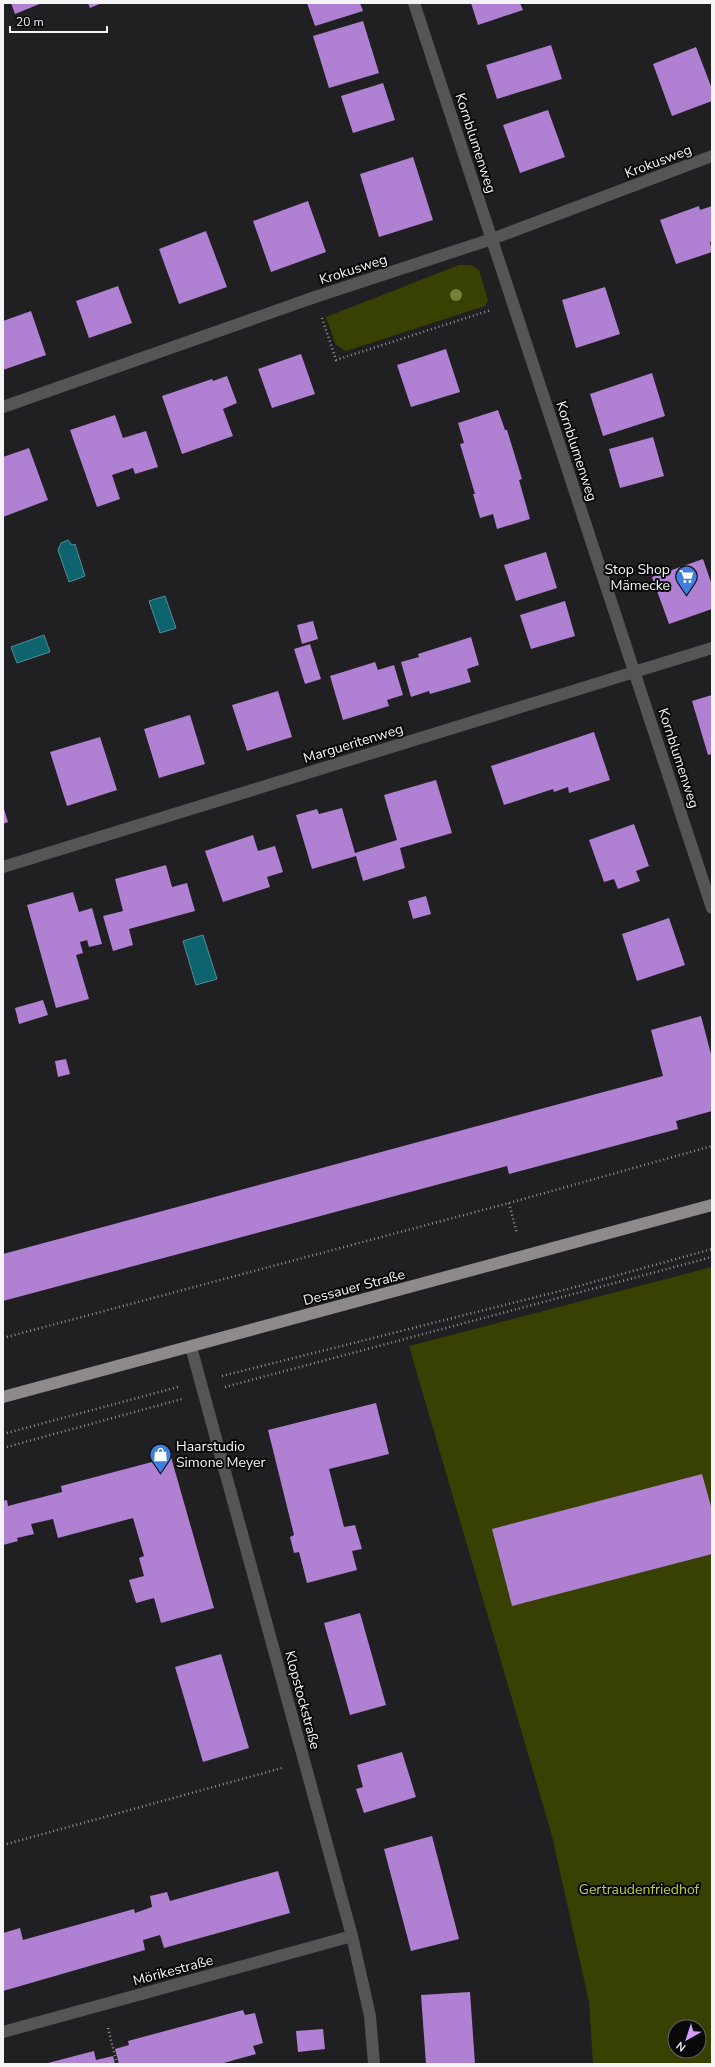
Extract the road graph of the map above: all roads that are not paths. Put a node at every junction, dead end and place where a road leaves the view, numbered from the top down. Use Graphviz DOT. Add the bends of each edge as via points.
graph roads {
  1 [pos="414,3"];
  2 [pos="712,156"];
  3 [pos="492,239"];
  4 [pos="3,407"];
  5 [pos="712,648"];
  6 [pos="635,671"];
  7 [pos="3,867"];
  8 [pos="712,908"];
  9 [pos="712,1205"];
  10 [pos="191,1347"];
  11 [pos="3,1397"];
  12 [pos="352,1936"];
  13 [pos="3,2032"];
  14 [pos="374,2064"];
  1 -- 3 [label="street, Kornblumenweg"];
  2 -- 3 [label="street, Krokusweg"];
  3 -- 4 [label="street, Krokusweg" via="315,297"];
  3 -- 6 [label="street, Kornblumenweg"];
  5 -- 6 [label="street, Margueritenweg"];
  6 -- 7 [label="street, Margueritenweg"];
  6 -- 8 [label="street, Kornblumenweg"];
  9 -- 10 [label="main road, Dessauer Straße"];
  10 -- 11 [label="main road, Dessauer Straße"];
  10 -- 12 [label="street, Klopstockstraße"];
  12 -- 13 [label="street, Mörikestraße"];
  12 -- 14 [label="street, Klopstockstraße" via="370,2016"];
}
